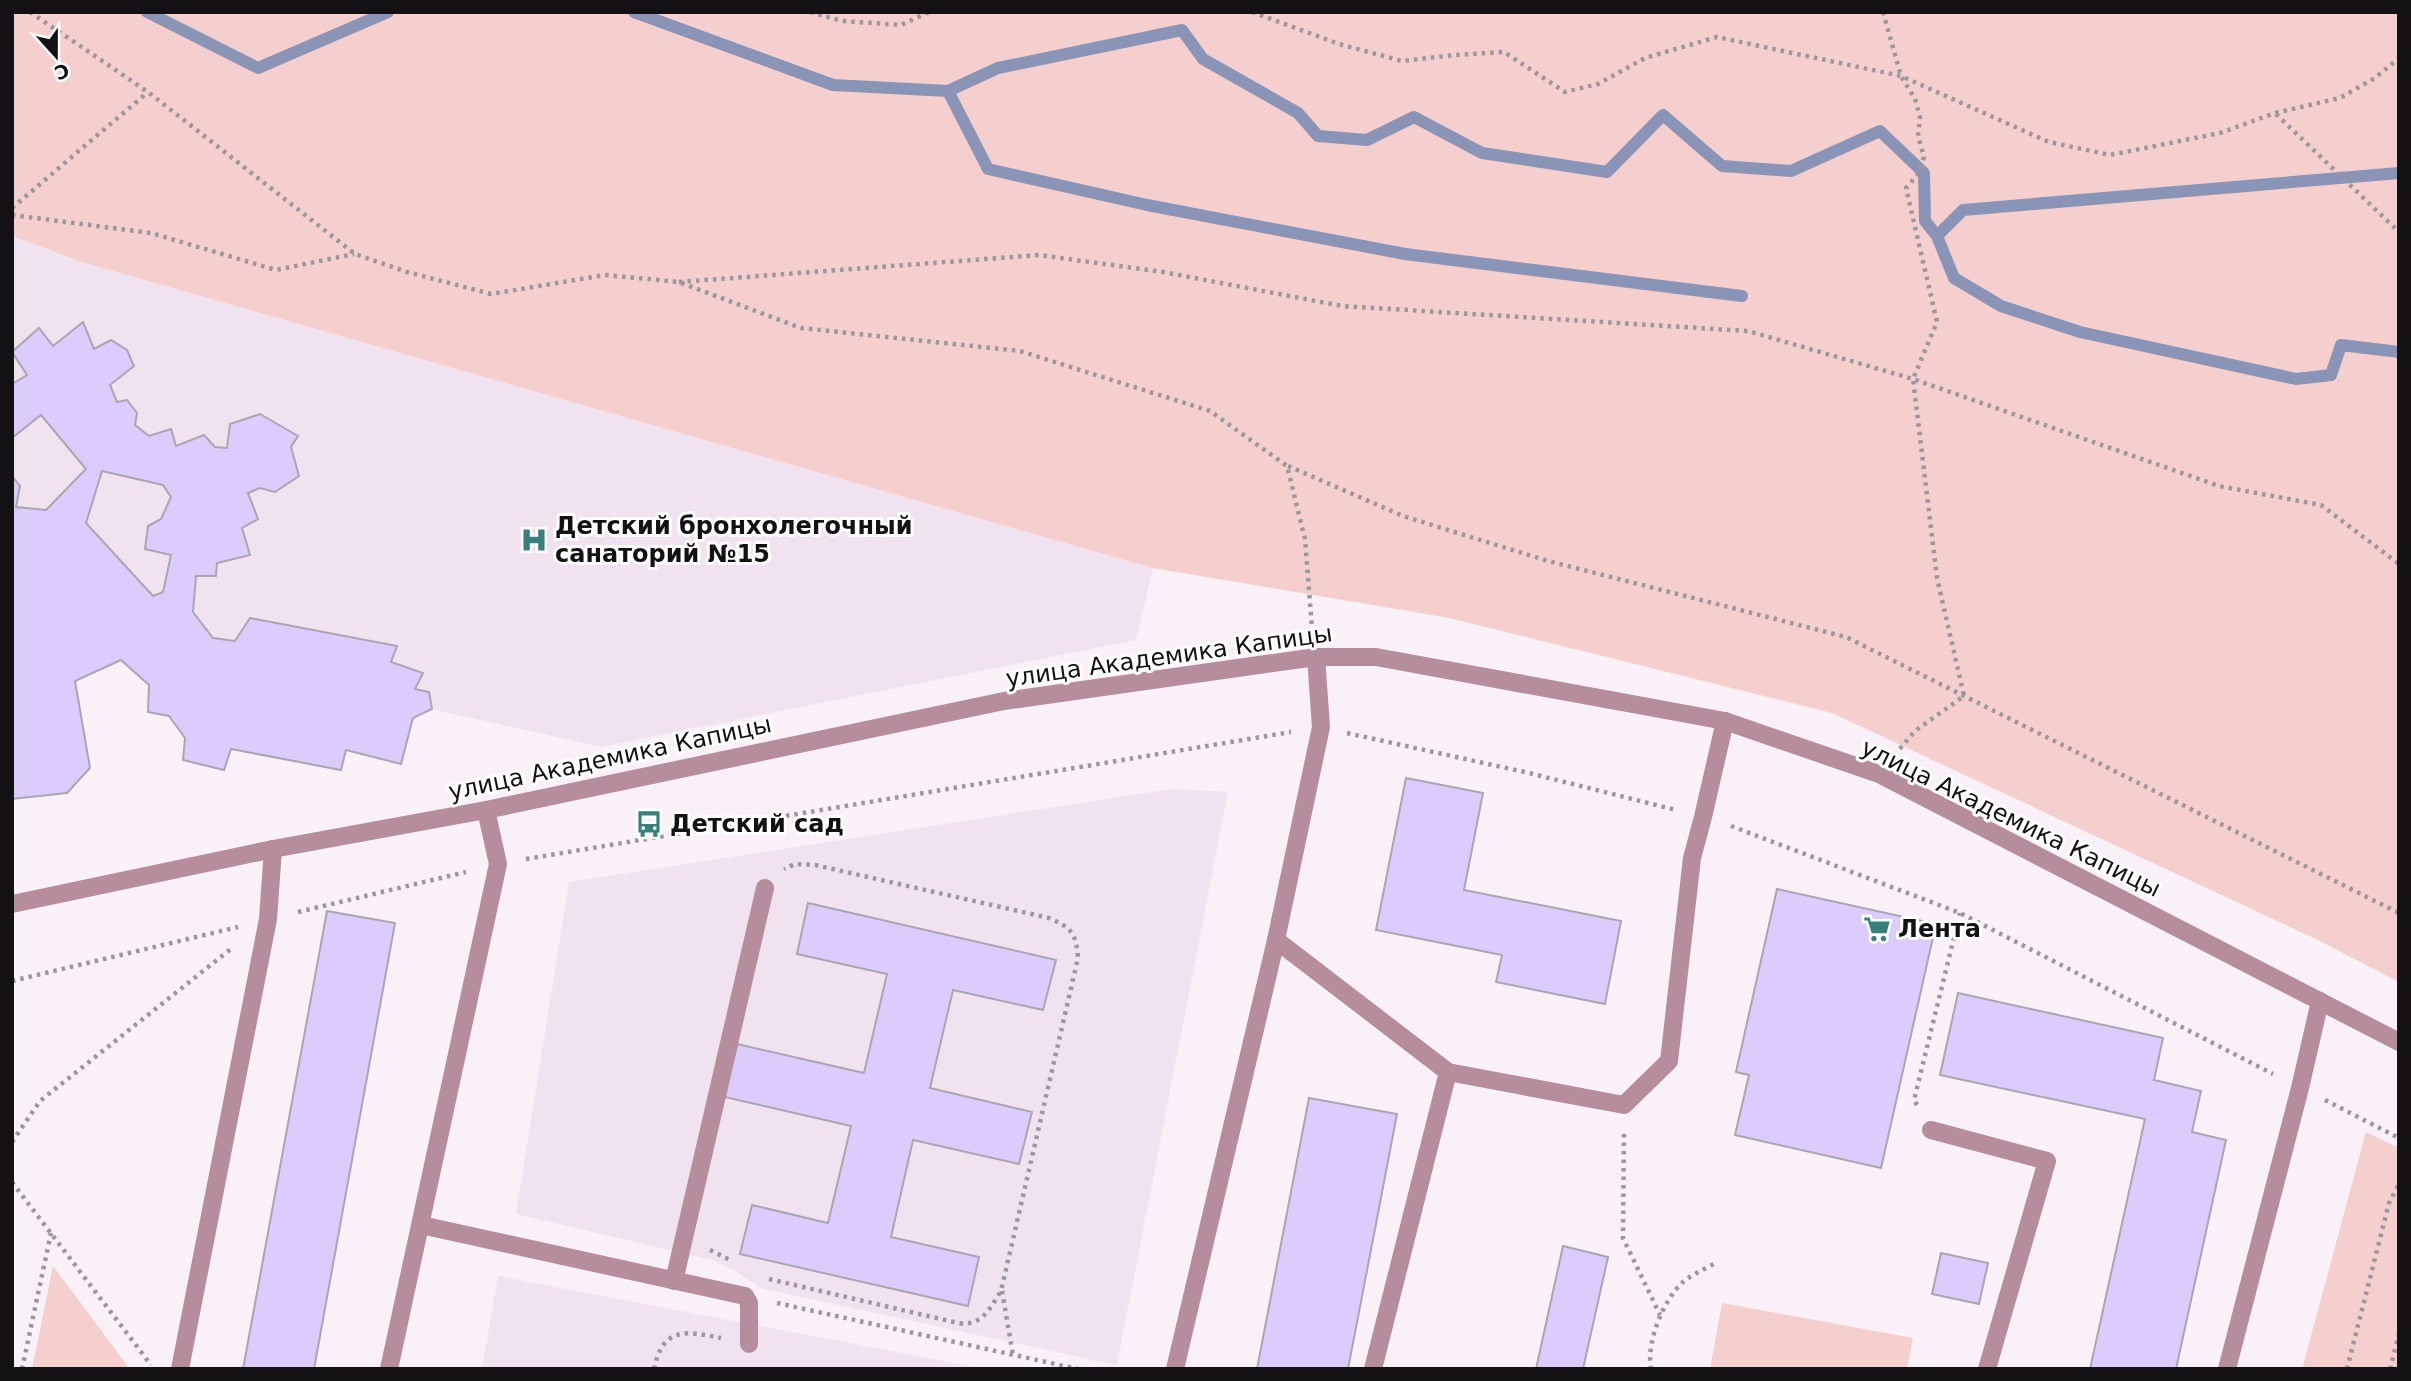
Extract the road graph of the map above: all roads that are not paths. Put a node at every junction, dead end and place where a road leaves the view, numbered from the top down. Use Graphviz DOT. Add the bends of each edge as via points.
graph roads {
  1 [pos="1315,657"];
  2 [pos="1725,721"];
  3 [pos="486,810"];
  4 [pos="273,849"];
  5 [pos="765,888"];
  6 [pos="12,904"];
  7 [pos="1276,940"];
  8 [pos="2320,1001"];
  9 [pos="2399,1042"];
  10 [pos="1448,1072"];
  11 [pos="1931,1130"];
  12 [pos="421,1225"];
  13 [pos="674,1281"];
  14 [pos="749,1344"];
  15 [pos="180,1369"];
  16 [pos="389,1369"];
  17 [pos="1175,1369"];
  18 [pos="1373,1369"];
  19 [pos="1987,1369"];
  20 [pos="2227,1369"];
  1 -- 2 [label="street, улица Академика Капицы" via="1376,657"];
  1 -- 3 [label="street, улица Академика Капицы" via="1004,701"];
  1 -- 7 [label="street" via="1321,727"];
  2 -- 8 [label="street, улица Академика Капицы" via="1879,774"];
  2 -- 10 [label="street" via="1692,858 1669,1061 1624,1105"];
  3 -- 4 [label="street, улица Академика Капицы"];
  3 -- 12 [label="street" via="498,864"];
  4 -- 6 [label="street, улица Академика Капицы"];
  4 -- 15 [label="street" via="268,919"];
  5 -- 13 [label="street"];
  7 -- 10 [label="street"];
  7 -- 17 [label="street"];
  8 -- 9 [label="street, улица Академика Капицы"];
  8 -- 20 [label="street"];
  10 -- 18 [label="street"];
  11 -- 19 [label="street" via="2047,1161"];
  12 -- 13 [label="street"];
  12 -- 16 [label="street"];
  13 -- 14 [label="street" via="745,1296"];
}
